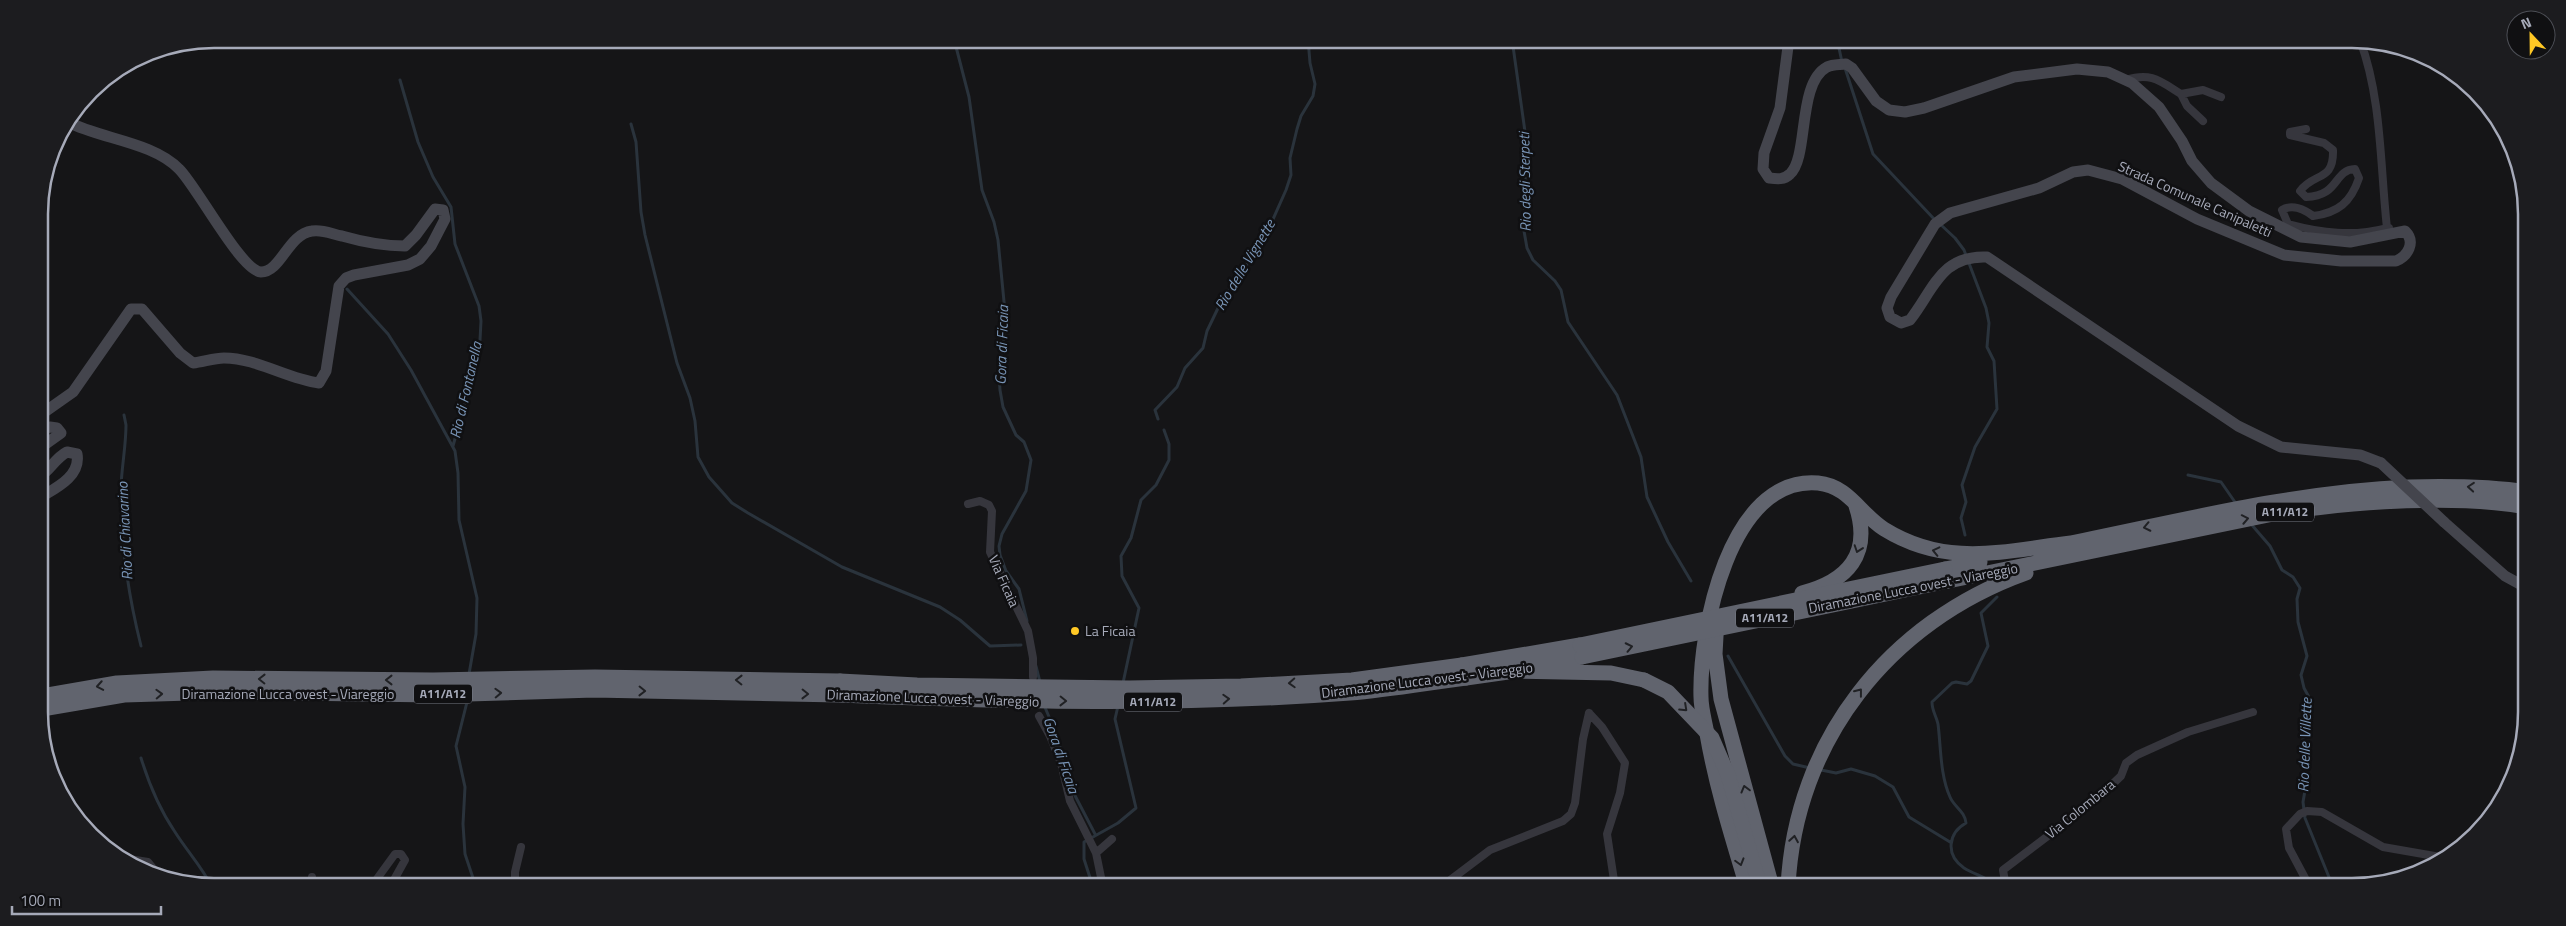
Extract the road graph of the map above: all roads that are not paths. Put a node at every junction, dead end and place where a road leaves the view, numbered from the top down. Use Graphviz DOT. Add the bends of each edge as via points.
graph roads {
  1 [pos="1788,48"];
  2 [pos="2362,48"];
  3 [pos="2126,80"];
  4 [pos="2181,94"];
  5 [pos="2221,97"];
  6 [pos="2203,121"];
  7 [pos="74,124"];
  8 [pos="2306,129"];
  9 [pos="2386,228"];
  10 [pos="2400,230"];
  11 [pos="48,410"];
  12 [pos="48,427"];
  13 [pos="48,442"];
  14 [pos="48,469"];
  15 [pos="48,493"];
  16 [pos="2518,499"];
  17 [pos="1855,502"];
  18 [pos="968,504"];
  19 [pos="2073,549"];
  20 [pos="1947,575"];
  21 [pos="1720,581"];
  22 [pos="2518,583"];
  23 [pos="1755,607"];
  24 [pos="1581,651"];
  25 [pos="1464,671"];
  26 [pos="1515,671"];
  27 [pos="1033,677"];
  28 [pos="594,684"];
  29 [pos="48,695"];
  30 [pos="48,708"];
  31 [pos="2253,712"];
  32 [pos="1039,716"];
  33 [pos="1112,839"];
  34 [pos="521,847"];
  35 [pos="1096,853"];
  36 [pos="2435,856"];
  37 [pos="139,861"];
  38 [pos="152,866"];
  39 [pos="378,878"];
  40 [pos="395,878"];
  41 [pos="515,878"];
  42 [pos="1101,878"];
  43 [pos="1453,878"];
  44 [pos="1614,878"];
  45 [pos="1744,878"];
  46 [pos="1757,878"];
  47 [pos="1770,878"];
  48 [pos="1789,878"];
  49 [pos="2004,878"];
  50 [pos="2305,878"];
  1 -- 3 [label="street, Strada Comunale Canipaletti" via="1780,108 1764,153 1763,169 1769,178 1781,180 1792,174 1810,92 1820,72 1829,66 1842,64 1852,68 1876,101 1889,110 1905,112 2014,77 2077,69 2108,72"];
  2 -- 9 [label="street" via="2374,99"];
  3 -- 4 [label="street" via="2155,77"];
  3 -- 10 [label="street, Strada Comunale Canipaletti" via="2159,107 2192,161 2211,182 2249,211 2301,237 2350,242"];
  4 -- 5 [label="street" via="2203,90"];
  4 -- 6 [label="street" via="2187,106"];
  7 -- 11 [label="street" via="163,156 179,169 236,251 261,272 273,268 288,246 302,234 312,231 325,231 373,244 405,246 435,209 444,210 445,218 431,246 420,259 408,265 354,275 339,286 326,371 319,383 232,359 193,363 180,353 142,309 131,309 73,392"];
  8 -- 9 [label="street" via="2290,132 2293,136 2324,143 2333,150 2333,163 2327,173 2300,190 2306,197 2327,192 2347,169 2355,169 2359,178 2350,199 2338,210 2313,216 2305,209 2288,207 2282,210 2288,224 2321,233 2352,234"];
  9 -- 10 [label="street"];
  10 -- 22 [label="street, Strada Comunale Canipaletti, bridge" via="2408,234 2410,246 2403,258 2396,261 2340,261 2284,255 2197,219 2122,179 2088,170 2073,172 2039,188 1950,213 1939,222 1887,308 1890,317 1901,322 1910,320 1942,273 1967,258 1987,257 2238,426 2281,447 2360,455 2381,464 2506,576"];
  12 -- 13 [label="street" via="61,433"];
  14 -- 15 [label="street" via="56,458 68,452 77,454 73,473"];
  16 -- 19 [label="highway, Diramazione Lucca ovest - Viareggio / A11/A12" via="2454,501 2372,496 2266,502 2196,523"];
  19 -- 17 [label="highway, one-way" via="1967,555 1935,552 1883,528"];
  17 -- 21 [label="highway" via="1838,488 1816,483 1791,487 1777,494 1765,502 1746,524 1729,553"];
  17 -- 23 [label="highway, one-way" via="1862,534 1859,551 1848,570 1823,586"];
  18 -- 27 [label="street, Via Ficaia" via="980,502 989,505 992,511 990,552 1028,631"];
  19 -- 20 [label="highway, Diramazione Lucca ovest - Viareggio / A11/A12"];
  48 -- 19 [label="highway, one-way" via="1797,820 1818,758 1834,726 1860,690 1891,656 1919,632 1976,595"];
  20 -- 23 [label="highway, Diramazione Lucca ovest - Viareggio / A11/A12, bridge"];
  24 -- 20 [label="highway, Diramazione Lucca ovest - Viareggio / A11/A12, one-way, bridge"];
  21 -- 45 [label="highway, one-way" via="1712,602 1702,659 1701,698 1712,763"];
  47 -- 21 [label="highway, one-way" via="1721,699 1715,654"];
  23 -- 24 [label="highway, Diramazione Lucca ovest - Viareggio / A11/A12, bridge"];
  24 -- 25 [label="highway, Diramazione Lucca ovest - Viareggio / A11/A12"];
  24 -- 26 [label="highway, Diramazione Lucca ovest - Viareggio / A11/A12"];
  25 -- 26 [label="highway, Diramazione Lucca ovest - Viareggio / A11/A12"];
  25 -- 28 [label="highway, Diramazione Lucca ovest - Viareggio / A11/A12, bridge" via="1351,693 1184,701 1097,702 840,688"];
  26 -- 46 [label="highway, one-way, bridge" via="1611,673 1644,680 1668,692 1712,738 1728,775"];
  28 -- 29 [label="highway, Diramazione Lucca ovest - Viareggio / A11/A12, one-way" via="213,678 117,683"];
  30 -- 28 [label="highway, Diramazione Lucca ovest - Viareggio / A11/A12, one-way" via="124,695 292,692 435,695"];
  31 -- 49 [label="street, Via Colombara" via="2188,732 2137,755 2126,763 2121,776 2098,798 2003,870"];
  32 -- 35 [label="street" via="1061,763 1070,800"];
  33 -- 35 [label="street"];
  34 -- 41 [label="street"];
  35 -- 42 [label="street"];
  36 -- 50 [label="street" via="2383,847 2322,812 2303,812 2286,829 2288,848"];
  37 -- 38 [label="street"];
  39 -- 40 [label="street" via="395,854 401,854 405,860"];
  43 -- 44 [label="street" via="1490,850 1563,822 1572,814 1589,713 1625,763 1620,793 1607,834"];
}
